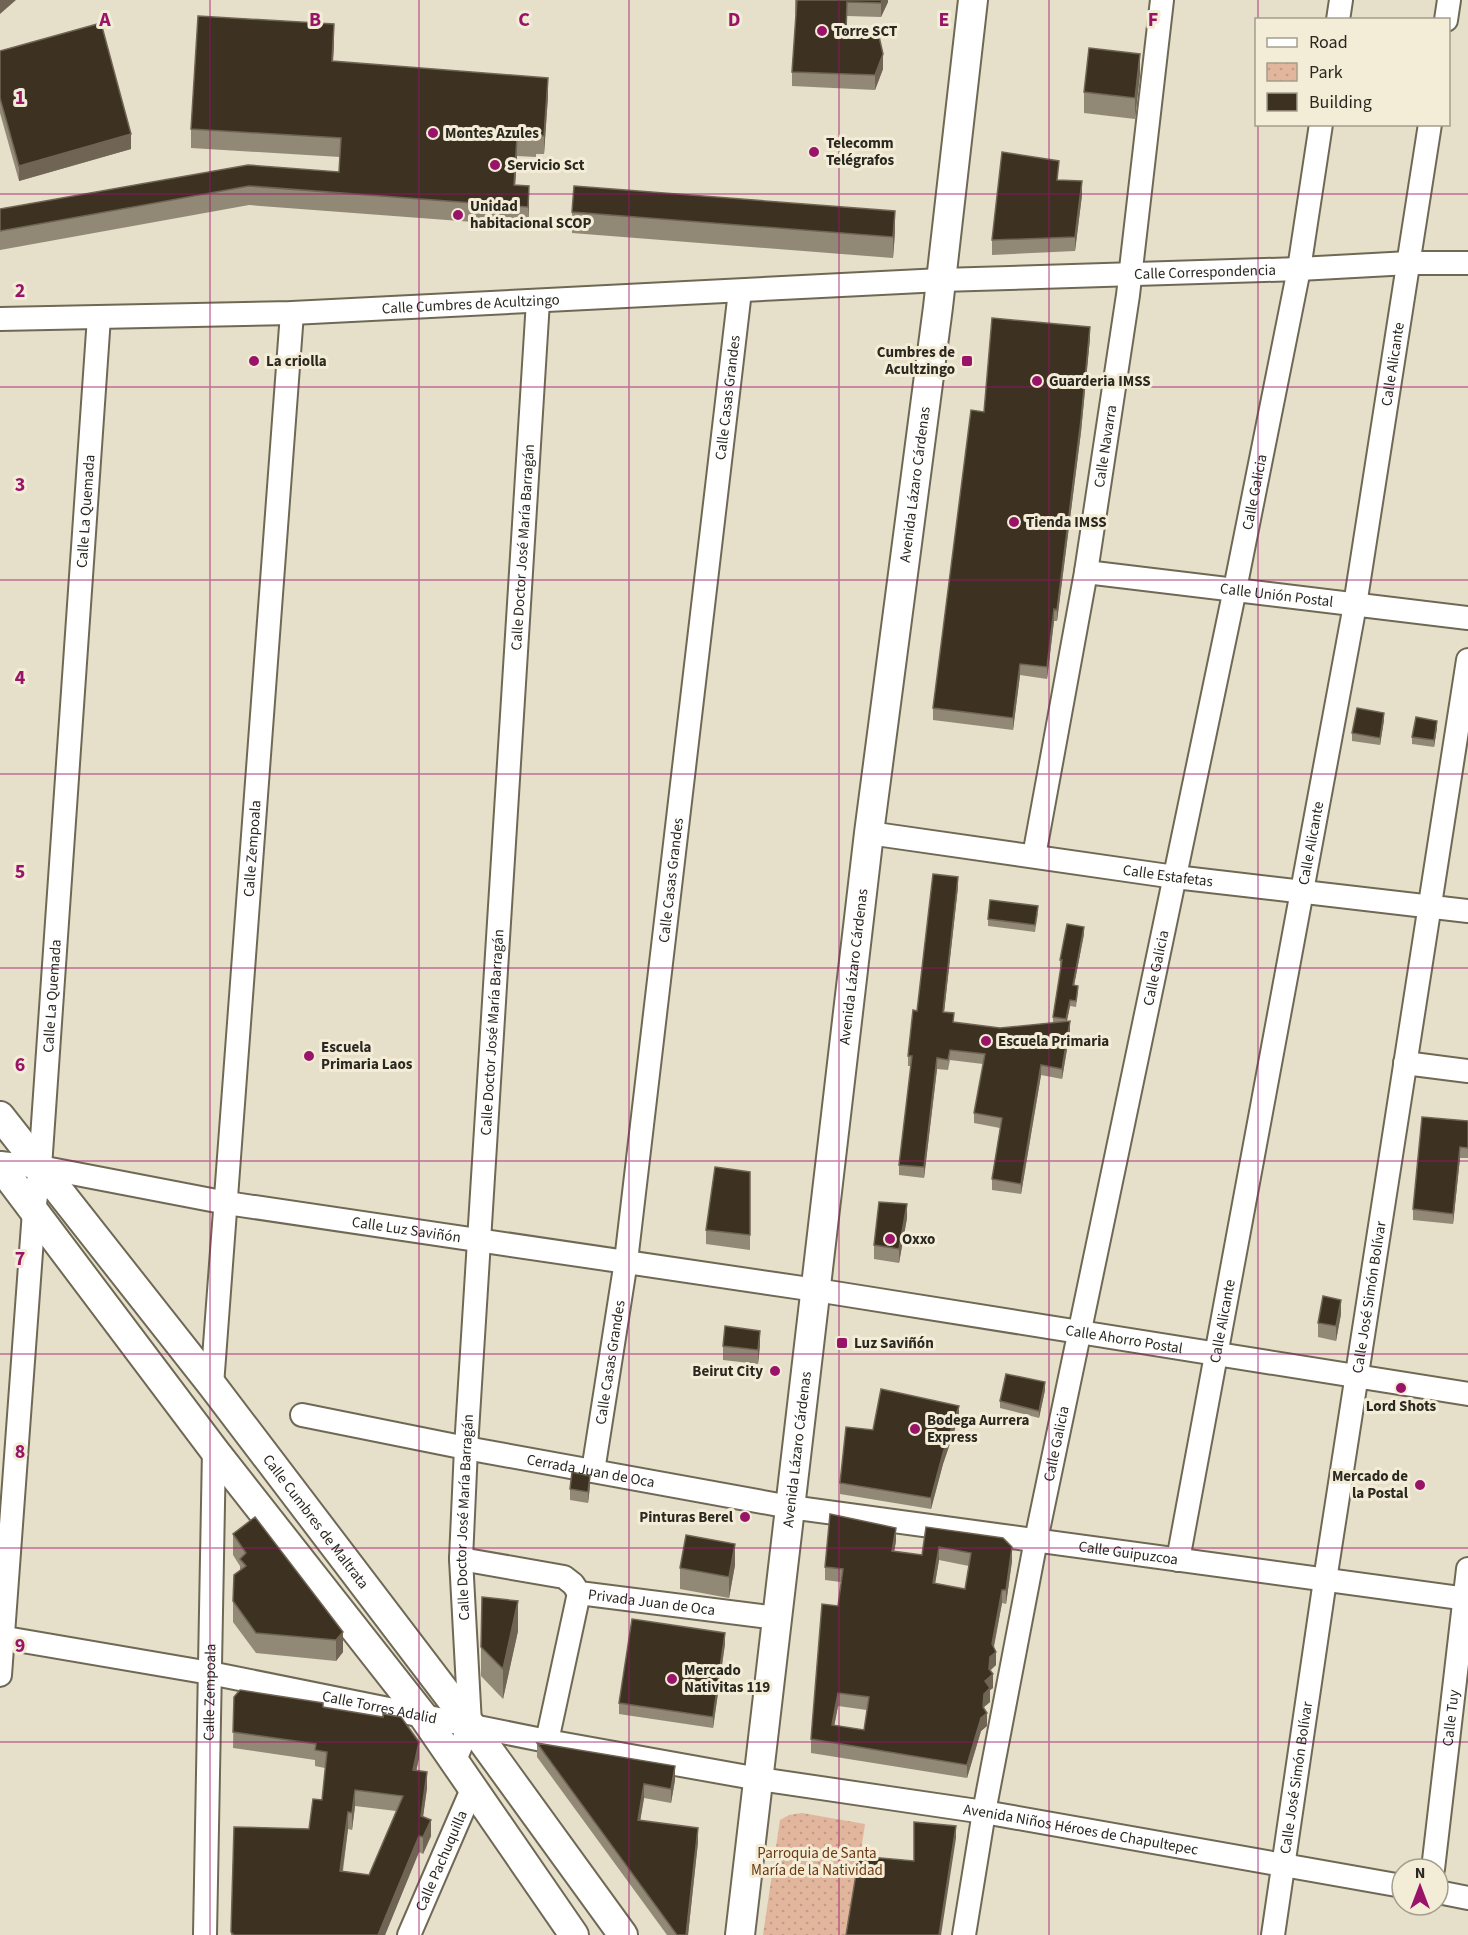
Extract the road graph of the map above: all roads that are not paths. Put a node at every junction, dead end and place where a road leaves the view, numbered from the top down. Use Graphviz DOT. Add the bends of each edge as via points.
graph roads {
  1 [pos="973,0"];
  2 [pos="1162,0"];
  3 [pos="1341,0"];
  4 [pos="1449,0"];
  5 [pos="1338,18"];
  6 [pos="1446,18"];
  7 [pos="1322,126"];
  8 [pos="1430,126"];
  9 [pos="1409,263"];
  10 [pos="1468,263"];
  11 [pos="1299,269"];
  12 [pos="1131,274"];
  13 [pos="941,280"];
  14 [pos="740,291"];
  15 [pos="538,301"];
  16 [pos="292,313"];
  17 [pos="99,316"];
  18 [pos="0,320"];
  19 [pos="1086,572"];
  20 [pos="1235,589"];
  21 [pos="1354,605"];
  22 [pos="1468,618"];
  23 [pos="1468,660"];
  24 [pos="869,833"];
  25 [pos="1034,856"];
  26 [pos="1174,877"];
  27 [pos="1301,891"];
  28 [pos="1428,907"];
  29 [pos="1468,911"];
  30 [pos="1406,1063"];
  31 [pos="1468,1071"];
  32 [pos="0,1116"];
  33 [pos="0,1165"];
  34 [pos="39,1167"];
  35 [pos="227,1203"];
  36 [pos="34,1211"];
  37 [pos="479,1240"];
  38 [pos="626,1262"];
  39 [pos="816,1290"];
  40 [pos="1080,1332"];
  41 [pos="1216,1352"];
  42 [pos="1357,1375"];
  43 [pos="212,1384"];
  44 [pos="1468,1394"];
  45 [pos="302,1415"];
  46 [pos="466,1448"];
  47 [pos="214,1450"];
  48 [pos="593,1471"];
  49 [pos="790,1507"];
  50 [pos="1036,1540"];
  51 [pos="462,1559"];
  52 [pos="1178,1560"];
  53 [pos="1468,1569"];
  54 [pos="1325,1580"];
  55 [pos="579,1593"];
  56 [pos="1466,1599"];
  57 [pos="777,1618"];
  58 [pos="2,1637"];
  59 [pos="210,1673"];
  60 [pos="0,1675"];
  61 [pos="423,1716"];
  62 [pos="470,1724"];
  63 [pos="547,1741"];
  64 [pos="456,1760"];
  65 [pos="759,1779"];
  66 [pos="472,1787"];
  67 [pos="984,1812"];
  68 [pos="1434,1857"];
  69 [pos="1284,1865"];
  70 [pos="1390,1884"];
  71 [pos="1450,1895"];
  72 [pos="1468,1898"];
  73 [pos="205,1935"];
  74 [pos="410,1935"];
  75 [pos="574,1935"];
  76 [pos="623,1935"];
  77 [pos="740,1935"];
  78 [pos="964,1935"];
  79 [pos="1273,1935"];
  1 -- 13 [label="main road, Avenida Lázaro Cárdenas"];
  2 -- 12 [label="street, Calle Navarra"];
  3 -- 5 [label="street"];
  4 -- 6 [label="street"];
  7 -- 11 [label="street, Calle Galicia"];
  8 -- 9 [label="street, Calle Alicante"];
  9 -- 10 [label="street, Calle Correspondencia"];
  9 -- 11 [label="street, Calle Correspondencia"];
  9 -- 21 [label="street, Calle Alicante"];
  11 -- 12 [label="street, Calle Correspondencia"];
  11 -- 20 [label="street, Calle Galicia"];
  12 -- 13 [label="street, Calle Correspondencia"];
  12 -- 19 [label="street, Calle Navarra"];
  13 -- 14 [label="street, Calle Cumbres de Acultzingo"];
  13 -- 24 [label="main road, Avenida Lázaro Cárdenas"];
  14 -- 15 [label="street, Calle Cumbres de Acultzingo"];
  14 -- 38 [label="street, Calle Casas Grandes"];
  15 -- 16 [label="street, Calle Cumbres de Acultzingo"];
  15 -- 37 [label="street, Calle Doctor José María Barragán"];
  16 -- 17 [label="street, Calle Cumbres de Acultzingo"];
  16 -- 35 [label="street, Calle Zempoala"];
  17 -- 18 [label="street, Calle Cumbres de Acultzingo"];
  17 -- 34 [label="street, Calle La Quemada"];
  19 -- 20 [label="street, Calle Unión Postal"];
  19 -- 25 [label="street, Calle Navarra"];
  20 -- 21 [label="street, Calle Unión Postal"];
  20 -- 26 [label="street, Calle Galicia"];
  21 -- 22 [label="street, Calle Unión Postal"];
  21 -- 27 [label="street, Calle Alicante"];
  23 -- 28 [label="street, Calle José Simón Bolívar"];
  24 -- 25 [label="street, Calle Estafetas"];
  24 -- 39 [label="main road, Avenida Lázaro Cárdenas"];
  25 -- 26 [label="street, Calle Estafetas"];
  26 -- 27 [label="street, Calle Estafetas"];
  26 -- 40 [label="street, Calle Galicia"];
  27 -- 28 [label="street, Calle Estafetas"];
  27 -- 41 [label="street, Calle Alicante"];
  28 -- 29 [label="street, Calle Estafetas"];
  28 -- 30 [label="street, Calle José Simón Bolívar"];
  30 -- 31 [label="street"];
  30 -- 42 [label="street, Calle José Simón Bolívar"];
  32 -- 34 [label="main road, Calle Cumbres de Maltrata"];
  33 -- 34 [label="street, Calle Luz Saviñón"];
  33 -- 36 [label="main road"];
  34 -- 35 [label="street, Calle Luz Saviñón"];
  34 -- 36 [label="street, Calle La Quemada"];
  34 -- 43 [label="main road, Calle Cumbres de Maltrata"];
  35 -- 37 [label="street, Calle Luz Saviñón"];
  35 -- 43 [label="street, Calle Zempoala"];
  36 -- 47 [label="main road"];
  36 -- 58 [label="street, Calle La Quemada"];
  37 -- 38 [label="street, Calle Luz Saviñón"];
  37 -- 46 [label="street, Calle Doctor José María Barragán"];
  38 -- 39 [label="street, Calle Luz Saviñón"];
  38 -- 48 [label="street, Calle Casas Grandes"];
  39 -- 40 [label="street, Calle Ahorro Postal"];
  39 -- 49 [label="main road, Avenida Lázaro Cárdenas"];
  40 -- 41 [label="street, Calle Ahorro Postal"];
  40 -- 50 [label="street, Calle Galicia"];
  41 -- 42 [label="street, Calle Ahorro Postal"];
  41 -- 52 [label="street, Calle Alicante"];
  42 -- 44 [label="street, Calle Ahorro Postal"];
  42 -- 54 [label="street, Calle José Simón Bolívar"];
  43 -- 62 [label="main road, Calle Cumbres de Maltrata"];
  45 -- 46 [label="street, Cerrada Juan de Oca"];
  46 -- 48 [label="street, Cerrada Juan de Oca"];
  46 -- 51 [label="street, Calle Doctor José María Barragán"];
  47 -- 59 [label="street, Calle Zempoala"];
  47 -- 61 [label="main road"];
  48 -- 49 [label="street, Cerrada Juan de Oca"];
  49 -- 50 [label="street, Calle Guipuzcoa"];
  49 -- 57 [label="main road, Avenida Lázaro Cárdenas"];
  50 -- 52 [label="street, Calle Guipuzcoa"];
  50 -- 67 [label="street, Calle Galicia"];
  51 -- 55 [label="street, Privada Juan de Oca" via="564,1577"];
  51 -- 62 [label="street, Calle Doctor José María Barragán"];
  52 -- 54 [label="street, Calle Guipuzcoa"];
  53 -- 56 [label="street, Calle Tuy"];
  54 -- 56 [label="street, Calle Guipuzcoa"];
  54 -- 69 [label="street, Calle José Simón Bolívar"];
  55 -- 57 [label="street, Privada Juan de Oca"];
  55 -- 63 [label="street"];
  56 -- 68 [label="street, Calle Tuy"];
  57 -- 65 [label="main road, Avenida Lázaro Cárdenas"];
  58 -- 59 [label="street, Calle Torres Adalid"];
  58 -- 60 [label="street, Calle La Quemada"];
  59 -- 61 [label="street, Calle Torres Adalid"];
  59 -- 73 [label="street, Calle Zempoala"];
  61 -- 62 [label="street, Calle Torres Adalid"];
  61 -- 64 [label="main road"];
  62 -- 63 [label="street, Calle Torres Adalid"];
  62 -- 64 [label="street, Calle Doctor José María Barragán"];
  62 -- 76 [label="main road, Calle Cumbres de Maltrata"];
  63 -- 65 [label="street, Calle Torres Adalid"];
  64 -- 66 [label="main road"];
  65 -- 67 [label="street, Avenida Niños Héroes de Chapultepec"];
  65 -- 77 [label="main road, Avenida Lázaro Cárdenas"];
  66 -- 74 [label="street, Calle Pachuquilla"];
  66 -- 75 [label="main road"];
  67 -- 69 [label="street, Avenida Niños Héroes de Chapultepec"];
  67 -- 78 [label="street, Calle Galicia"];
  69 -- 70 [label="street, Avenida Niños Héroes de Chapultepec"];
  69 -- 79 [label="street, Calle José Simón Bolívar"];
  71 -- 72 [label="street"];
}
